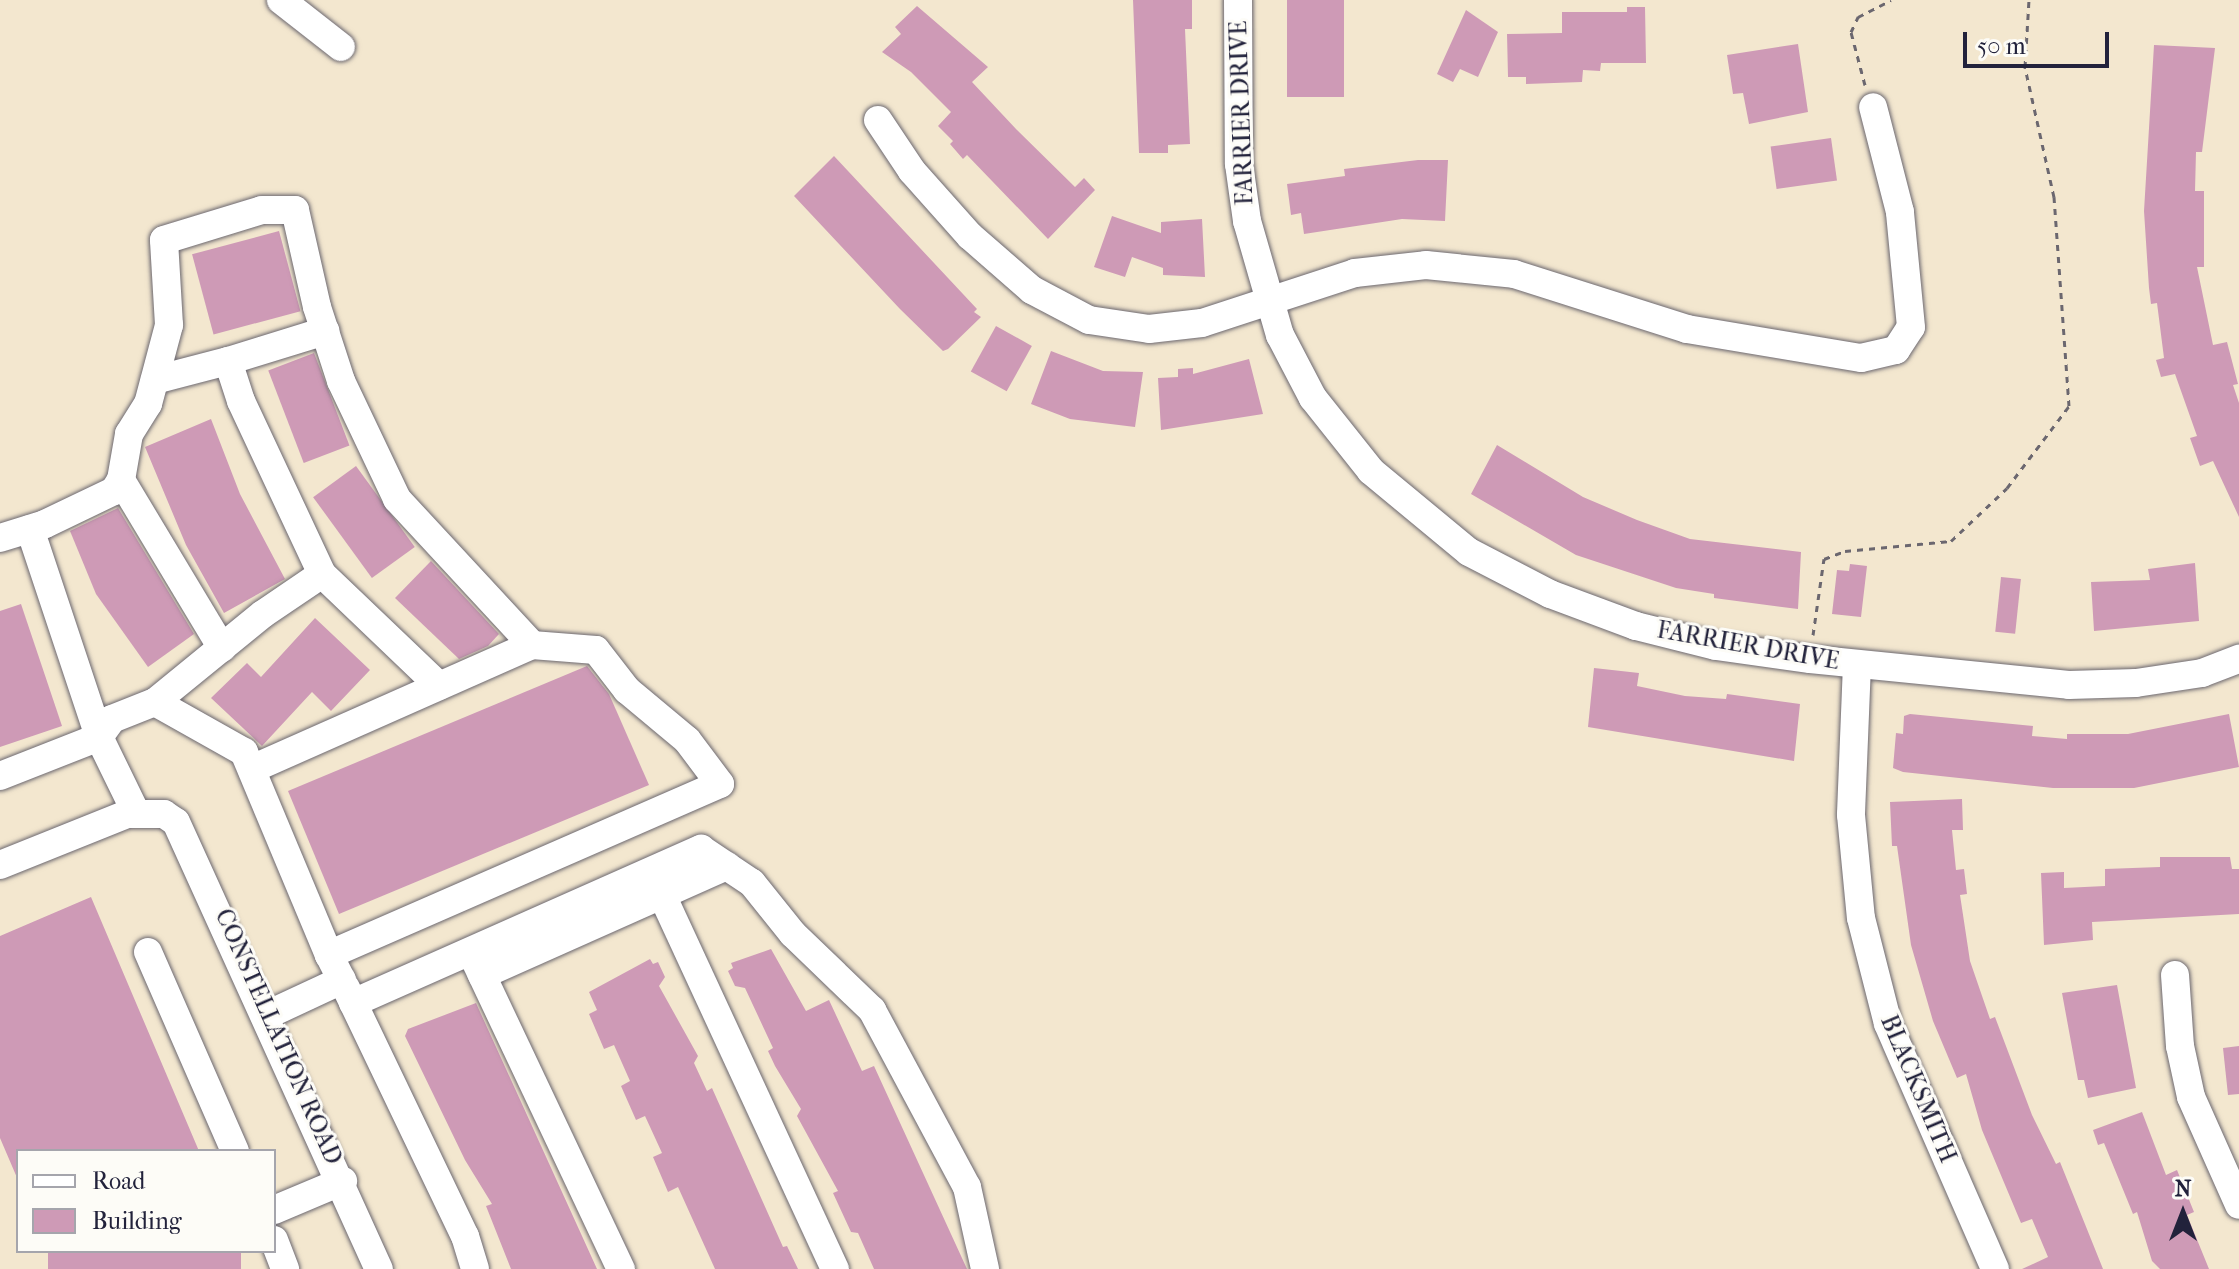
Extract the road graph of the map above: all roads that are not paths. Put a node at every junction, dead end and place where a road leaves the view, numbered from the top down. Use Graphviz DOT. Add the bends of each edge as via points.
graph roads {
  1 [pos="281,0"];
  2 [pos="1238,0"];
  3 [pos="341,47"];
  4 [pos="1873,107"];
  5 [pos="878,120"];
  6 [pos="1267,303"];
  7 [pos="325,331"];
  8 [pos="228,361"];
  9 [pos="155,380"];
  10 [pos="121,480"];
  11 [pos="30,529"];
  12 [pos="0,538"];
  13 [pos="322,574"];
  14 [pos="532,645"];
  15 [pos="222,648"];
  16 [pos="2239,659"];
  17 [pos="1857,664"];
  18 [pos="439,686"];
  19 [pos="155,702"];
  20 [pos="99,737"];
  21 [pos="252,769"];
  22 [pos="0,776"];
  23 [pos="136,813"];
  24 [pos="0,865"];
  25 [pos="727,866"];
  26 [pos="663,897"];
  27 [pos="148,952"];
  28 [pos="329,955"];
  29 [pos="477,959"];
  30 [pos="2175,975"];
  31 [pos="348,992"];
  32 [pos="267,1015"];
  33 [pos="234,1149"];
  34 [pos="343,1181"];
  35 [pos="2239,1205"];
  36 [pos="276,1209"];
  37 [pos="276,1245"];
  38 [pos="285,1269"];
  39 [pos="379,1269"];
  40 [pos="475,1269"];
  41 [pos="621,1269"];
  42 [pos="835,1269"];
  43 [pos="985,1269"];
  44 [pos="1995,1269"];
  1 -- 3 [label="street"];
  2 -- 6 [label="street, FARRIER DRIVE" via="1239,164"];
  4 -- 6 [label="street" via="1900,212 1911,327 1896,350 1861,358 1687,329 1514,274 1426,265 1355,273"];
  5 -- 6 [label="street" via="912,171 970,236 1032,290 1089,320 1149,329 1202,323"];
  6 -- 17 [label="street, FARRIER DRIVE" via="1313,398 1371,471 1469,552 1550,594 1636,626 1716,646"];
  7 -- 8 [label="street"];
  7 -- 9 [label="street" via="295,210 262,210 197,227 164,240 169,325"];
  7 -- 14 [label="street" via="341,381 397,499"];
  8 -- 9 [label="street"];
  8 -- 13 [label="street" via="241,401"];
  9 -- 10 [label="street" via="148,404 129,434"];
  10 -- 11 [label="street" via="114,491"];
  10 -- 15 [label="street"];
  11 -- 12 [label="street"];
  11 -- 20 [label="street"];
  13 -- 15 [label="street"];
  13 -- 18 [label="street"];
  14 -- 18 [label="street"];
  14 -- 28 [label="street" via="596,650 627,690 687,740 720,784"];
  15 -- 19 [label="street"];
  16 -- 17 [label="street, FARRIER DRIVE" via="2202,673 2136,683 2069,685"];
  17 -- 44 [label="street, BLACKSMITH" via="1851,815 1861,918 1888,1024"];
  18 -- 21 [label="street"];
  19 -- 20 [label="street" via="112,719"];
  19 -- 21 [label="street" via="244,752"];
  20 -- 22 [label="street"];
  20 -- 23 [label="street"];
  21 -- 28 [label="street"];
  23 -- 24 [label="street"];
  23 -- 32 [label="street, CONSTELLATION ROAD" via="164,814 186,835"];
  25 -- 26 [label="street"];
  25 -- 29 [label="street" via="701,849"];
  25 -- 43 [label="street" via="752,883 793,934 872,1010 967,1187"];
  26 -- 29 [label="street"];
  26 -- 42 [label="street"];
  27 -- 33 [label="street"];
  28 -- 31 [label="street"];
  29 -- 31 [label="street"];
  29 -- 41 [label="street"];
  30 -- 35 [label="street" via="2180,1046 2191,1097"];
  31 -- 32 [label="street"];
  31 -- 40 [label="street" via="465,1236"];
  32 -- 34 [label="street, CONSTELLATION ROAD"];
  34 -- 36 [label="street"];
  34 -- 39 [label="street, CONSTELLATION ROAD"];
  37 -- 38 [label="street"];
}
